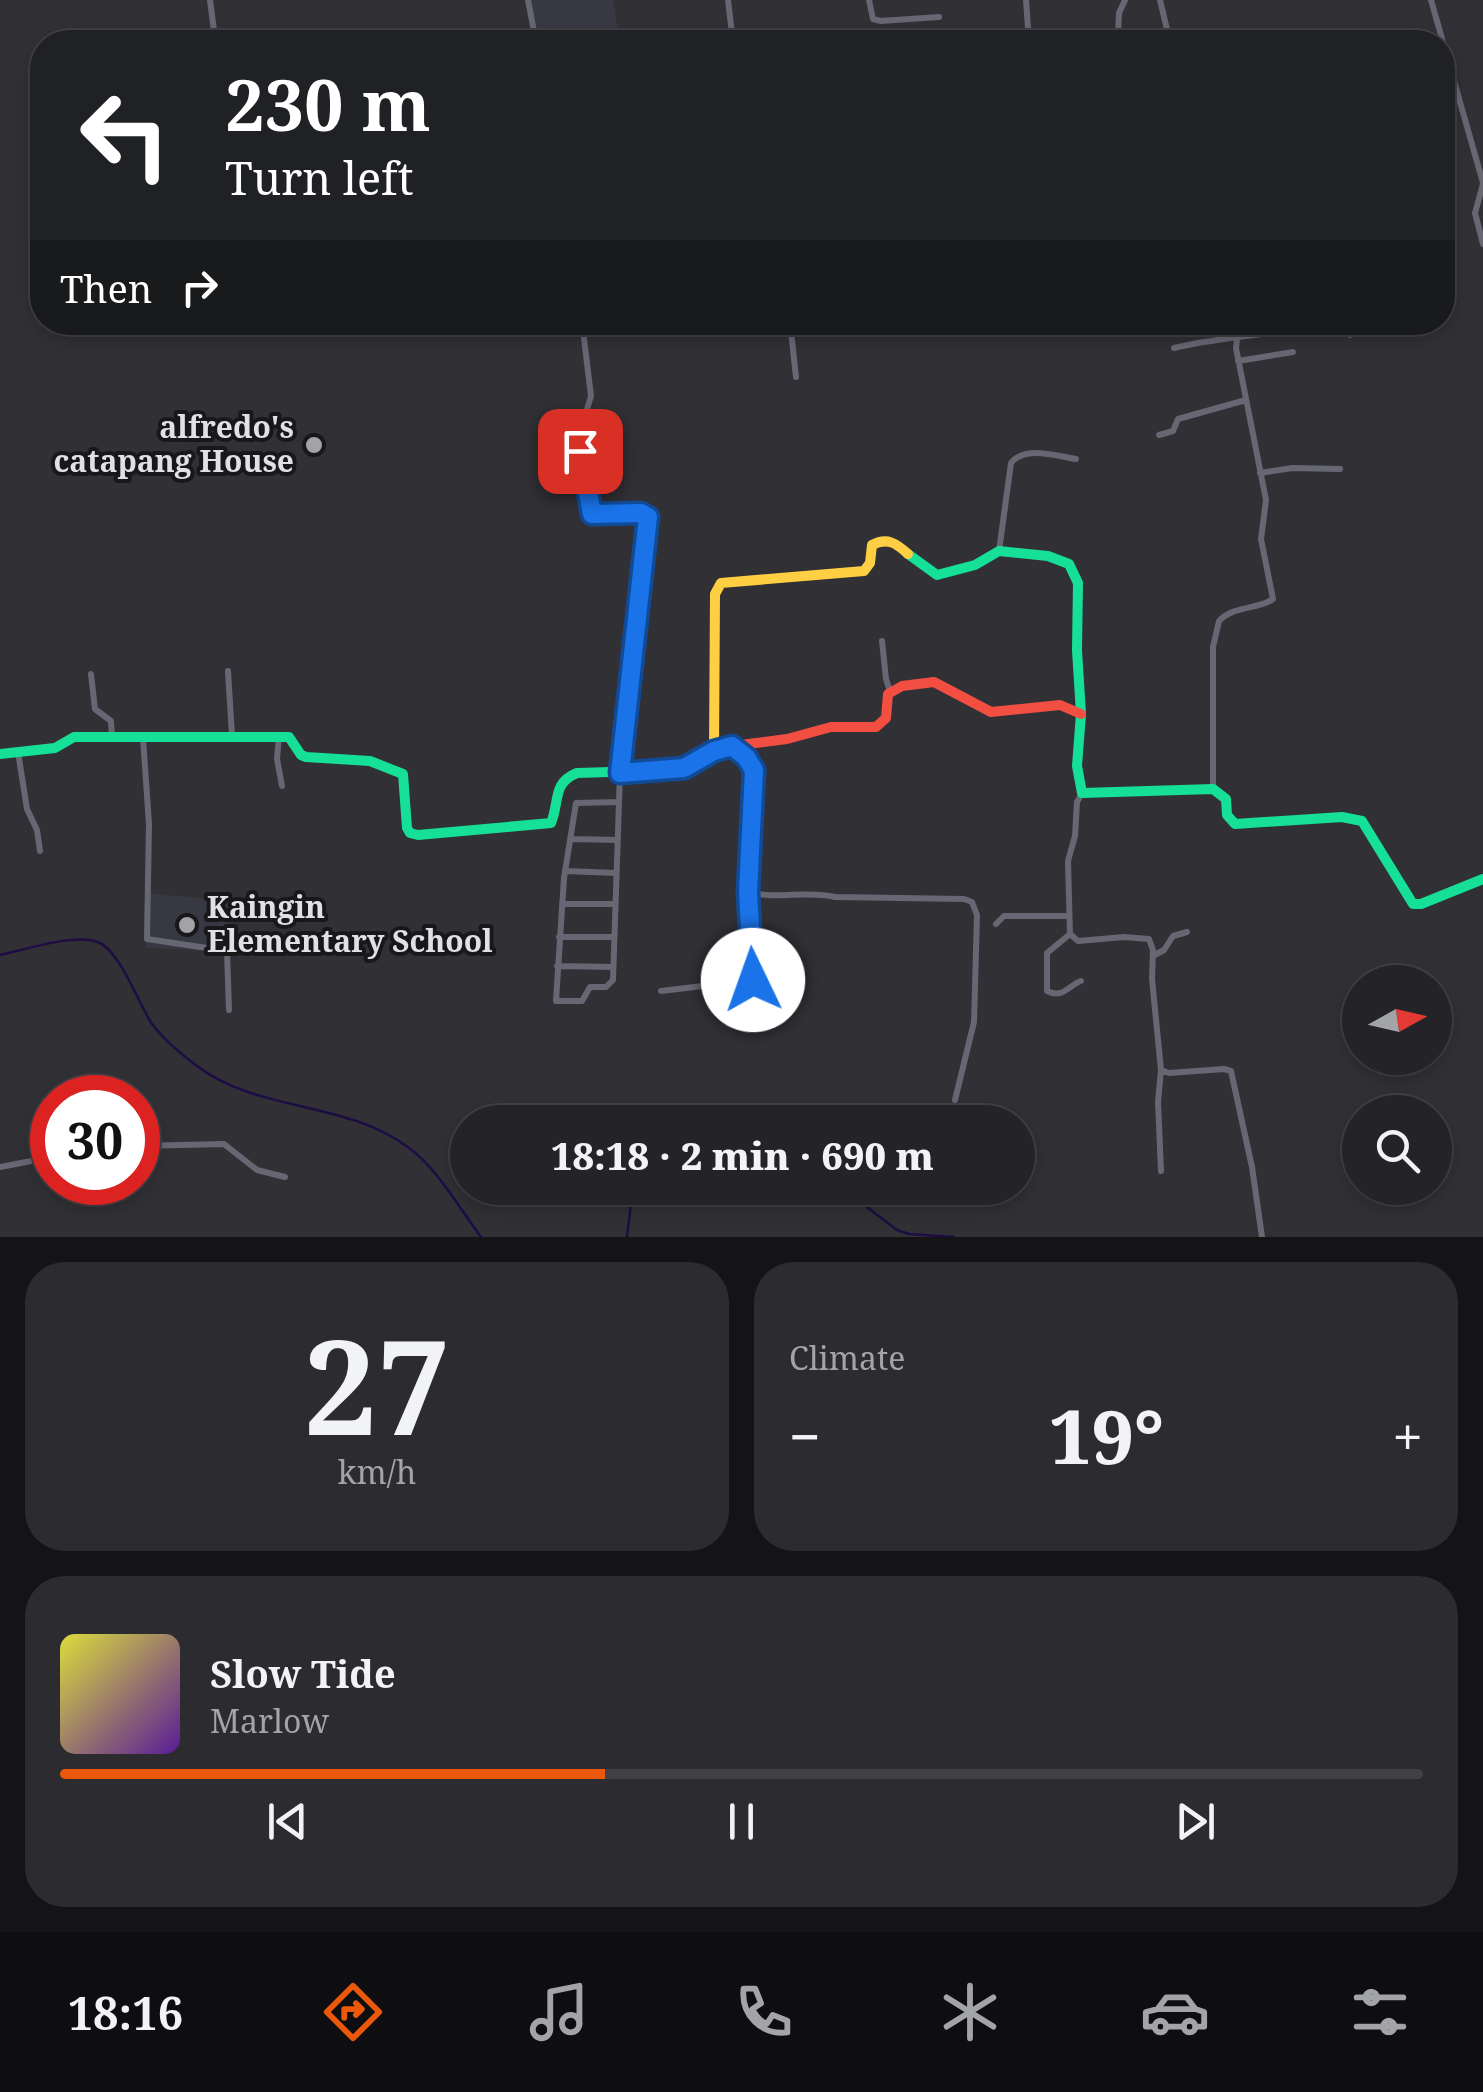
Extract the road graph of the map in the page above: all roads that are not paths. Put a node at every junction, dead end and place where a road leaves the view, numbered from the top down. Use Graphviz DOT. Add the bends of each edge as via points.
graph roads {
  1 [pos="210,0"];
  2 [pos="528,0"];
  3 [pos="728,0"];
  4 [pos="870,0"];
  5 [pos="1026,0"];
  6 [pos="1125,0"];
  7 [pos="1160,0"];
  8 [pos="1430,0"];
  9 [pos="940,17"];
  10 [pos="214,30"];
  11 [pos="534,30"];
  12 [pos="732,30"];
  13 [pos="1028,30"];
  14 [pos="1118,30"];
  15 [pos="1167,30"];
  16 [pos="1439,30"];
  17 [pos="1455,87"];
  18 [pos="1483,184"];
  19 [pos="1483,244"];
  20 [pos="584,335"];
  21 [pos="791,335"];
  22 [pos="1246,335"];
  23 [pos="1236,336"];
  24 [pos="1174,348"];
  25 [pos="1293,352"];
  26 [pos="1238,361"];
  27 [pos="796,377"];
  28 [pos="1246,400"];
  29 [pos="1159,435"];
  30 [pos="1076,459"];
  31 [pos="1340,469"];
  32 [pos="1260,472"];
  33 [pos="999,551"];
  34 [pos="882,641"];
  35 [pos="228,671"];
  36 [pos="91,674"];
  37 [pos="890,691"];
  38 [pos="1081,714"];
  39 [pos="232,736"];
  40 [pos="279,736"];
  41 [pos="112,738"];
  42 [pos="143,738"];
  43 [pos="732,746"];
  44 [pos="714,751"];
  45 [pos="18,752"];
  46 [pos="0,754"];
  47 [pos="620,773"];
  48 [pos="282,786"];
  49 [pos="1213,789"];
  50 [pos="1082,793"];
  51 [pos="619,802"];
  52 [pos="570,839"];
  53 [pos="618,840"];
  54 [pos="40,852"];
  55 [pos="565,871"];
  56 [pos="616,872"];
  57 [pos="1483,879"];
  58 [pos="748,892"];
  59 [pos="562,904"];
  60 [pos="615,904"];
  61 [pos="1068,916"];
  62 [pos="996,924"];
  63 [pos="1186,932"];
  64 [pos="1070,934"];
  65 [pos="559,936"];
  66 [pos="614,937"];
  67 [pos="1153,956"];
  68 [pos="557,966"];
  69 [pos="613,967"];
  70 [pos="1081,981"];
  71 [pos="660,991"];
  72 [pos="230,1010"];
  73 [pos="1161,1070"];
  74 [pos="955,1100"];
  75 [pos="160,1145"];
  76 [pos="30,1161"];
  77 [pos="0,1167"];
  78 [pos="1161,1171"];
  79 [pos="285,1177"];
  80 [pos="1262,1237"];
  1 -- 10 [label="street"];
  2 -- 11 [label="street"];
  3 -- 12 [label="street"];
  4 -- 9 [label="street" via="872,18 881,21"];
  5 -- 13 [label="street"];
  6 -- 14 [label="street"];
  7 -- 15 [label="street"];
  8 -- 16 [label="street"];
  17 -- 18 [label="street"];
  18 -- 19 [label="street" via="1474,213"];
  20 -- 47 [label="street" via="591,396 576,446 589,510 648,517"];
  21 -- 27 [label="street"];
  22 -- 23 [label="street"];
  23 -- 24 [label="street"];
  23 -- 26 [label="street"];
  25 -- 26 [label="street"];
  26 -- 28 [label="street"];
  28 -- 29 [label="street" via="1178,419"];
  28 -- 32 [label="street"];
  30 -- 33 [label="street" via="1015,456"];
  31 -- 32 [label="street"];
  32 -- 49 [label="street" via="1266,500 1262,539 1274,599 1219,621 1212,658"];
  33 -- 38 [label="street" via="1048,556 1076,572"];
  33 -- 44 [label="street" via="976,566 937,575 885,538 872,544 864,571 722,583 715,594"];
  34 -- 37 [label="street"];
  35 -- 39 [label="street"];
  36 -- 41 [label="street" via="96,712 111,721"];
  37 -- 38 [label="street" via="934,682 991,712 1060,705"];
  37 -- 43 [label="street" via="886,718 876,726 831,727"];
  38 -- 50 [label="street"];
  39 -- 40 [label="street"];
  39 -- 42 [label="street"];
  40 -- 47 [label="street" via="292,739 306,757 400,770 407,828 414,835 551,823 565,777"];
  40 -- 48 [label="street"];
  41 -- 42 [label="street"];
  41 -- 45 [label="street" via="68,738 55,748"];
  42 -- 72 [label="street" via="150,834 147,939 227,951"];
  43 -- 44 [label="street"];
  43 -- 58 [label="street" via="756,777"];
  44 -- 47 [label="street" via="684,768"];
  45 -- 46 [label="street"];
  45 -- 54 [label="street"];
  47 -- 51 [label="street"];
  49 -- 50 [label="street"];
  49 -- 57 [label="street" via="1226,799 1234,824 1362,821 1413,904"];
  50 -- 61 [label="street" via="1068,861"];
  51 -- 52 [label="street" via="576,803"];
  51 -- 53 [label="street"];
  52 -- 53 [label="street"];
  52 -- 55 [label="street"];
  53 -- 56 [label="street"];
  55 -- 56 [label="street"];
  55 -- 59 [label="street"];
  56 -- 60 [label="street"];
  58 -- 71 [label="street" via="753,980"];
  58 -- 74 [label="street" via="972,902 974,1022"];
  59 -- 60 [label="street"];
  59 -- 65 [label="street"];
  60 -- 66 [label="street"];
  61 -- 62 [label="street" via="1004,916"];
  61 -- 64 [label="street"];
  63 -- 67 [label="street"];
  64 -- 67 [label="street" via="1086,942 1142,937"];
  64 -- 70 [label="street" via="1048,953 1048,991 1070,990"];
  65 -- 66 [label="street"];
  65 -- 68 [label="street"];
  66 -- 69 [label="street"];
  67 -- 73 [label="street"];
  68 -- 69 [label="street"];
  68 -- 69 [label="street" via="556,1001 576,1003 590,987 606,987"];
  73 -- 78 [label="street"];
  73 -- 80 [label="street" via="1231,1071"];
  75 -- 79 [label="street" via="224,1144 256,1170"];
  76 -- 77 [label="street"];
}
